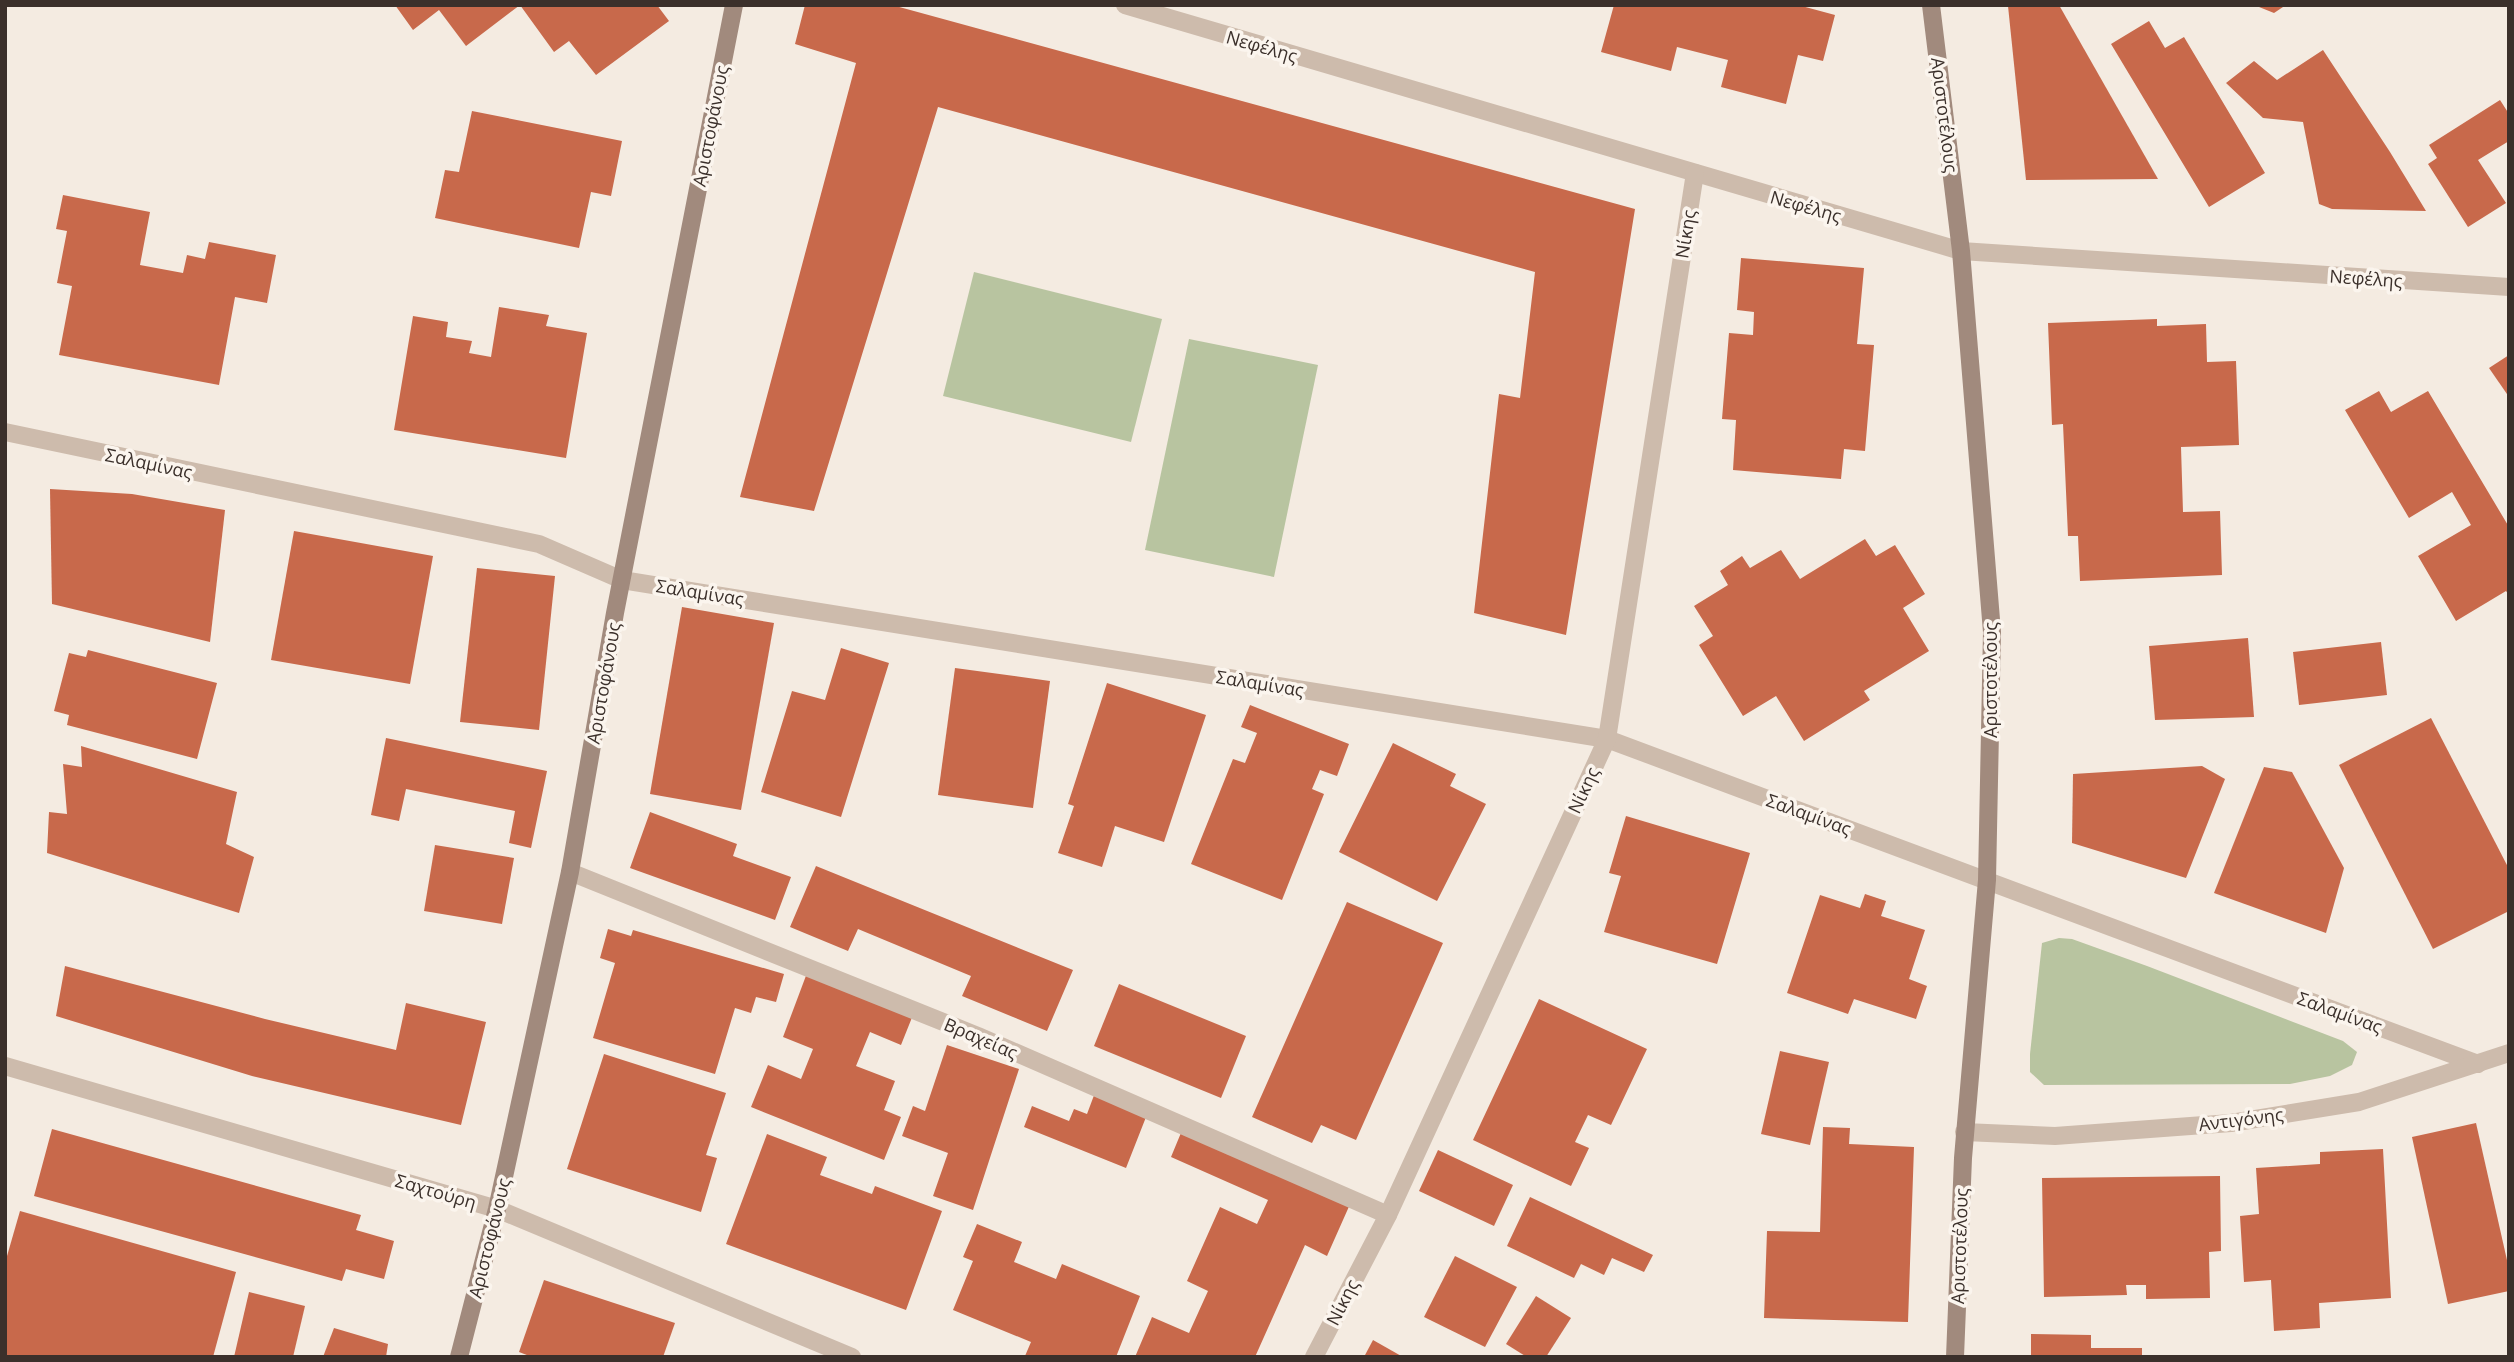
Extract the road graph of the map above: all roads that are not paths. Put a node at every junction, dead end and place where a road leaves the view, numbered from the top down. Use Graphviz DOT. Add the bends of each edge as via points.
graph roads {
  1 [pos="734,5"];
  2 [pos="1125,5"];
  3 [pos="1931,5"];
  4 [pos="1695,173"];
  5 [pos="1961,251"];
  6 [pos="2509,288"];
  7 [pos="5,432"];
  8 [pos="622,580"];
  9 [pos="1607,739"];
  10 [pos="570,872"];
  11 [pos="1987,880"];
  12 [pos="2509,1053"];
  13 [pos="2478,1064"];
  14 [pos="5,1066"];
  15 [pos="1964,1132"];
  16 [pos="497,1209"];
  17 [pos="1388,1214"];
  18 [pos="458,1357"];
  19 [pos="852,1357"];
  20 [pos="1314,1357"];
  21 [pos="1955,1357"];
  1 -- 8 [label="street, Αριστοφάνους"];
  2 -- 4 [label="street, Νεφέλης"];
  3 -- 5 [label="street, Αριστοτέλους"];
  4 -- 5 [label="street, Νεφέλης"];
  4 -- 9 [label="street, Νίκης"];
  5 -- 6 [label="street, Νεφέλης"];
  5 -- 11 [label="street, Αριστοτέλους" via="1992,632"];
  7 -- 8 [label="street, Σαλαμίνας" via="539,544"];
  8 -- 9 [label="street, Σαλαμίνας"];
  8 -- 10 [label="street, Αριστοφάνους"];
  9 -- 11 [label="street, Σαλαμίνας"];
  9 -- 17 [label="street, Νίκης"];
  10 -- 16 [label="street, Αριστοφάνους"];
  10 -- 17 [label="street, Βραχείας" via="978,1036"];
  11 -- 13 [label="street, Σαλαμίνας"];
  11 -- 15 [label="street, Αριστοτέλους"];
  12 -- 13 [label="street, Αντιγόνης"];
  13 -- 15 [label="street, Αντιγόνης" via="2359,1102 2231,1123 2055,1136"];
  14 -- 16 [label="street, Σαχτούρη"];
  15 -- 21 [label="street, Αριστοτέλους"];
  16 -- 18 [label="street, Αριστοφάνους"];
  16 -- 19 [label="street, Σαχτούρη"];
  17 -- 20 [label="street, Νίκης"];
}
